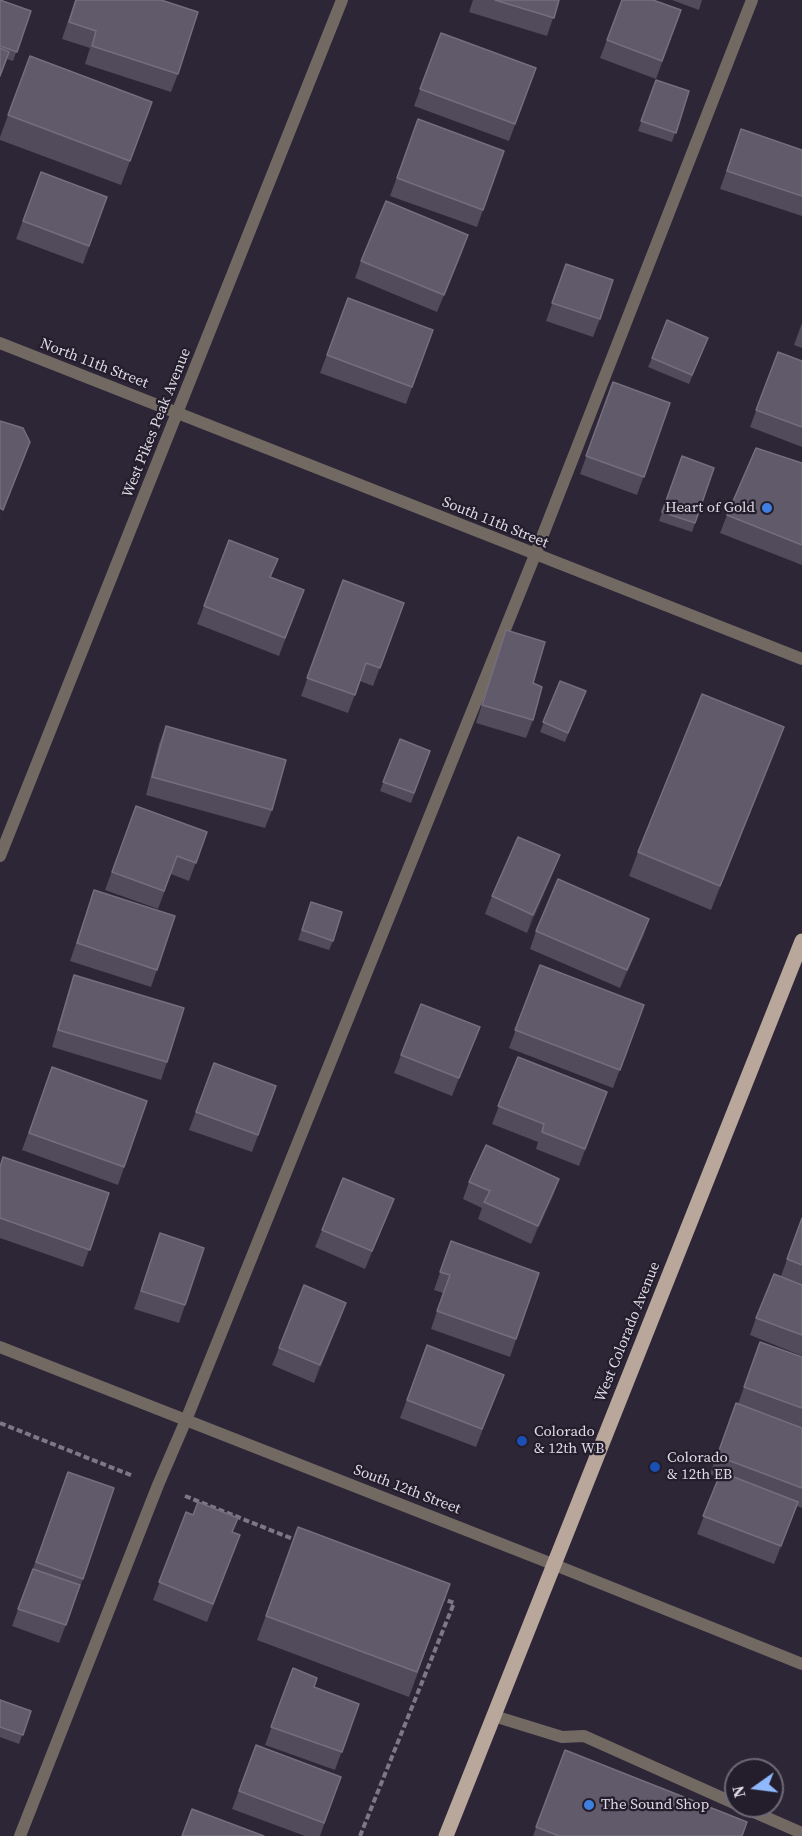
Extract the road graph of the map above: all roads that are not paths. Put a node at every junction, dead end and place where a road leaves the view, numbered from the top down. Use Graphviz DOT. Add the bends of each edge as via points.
graph roads {
  1 [pos="342,0"];
  2 [pos="752,0"];
  3 [pos="0,343"];
  4 [pos="177,412"];
  5 [pos="535,555"];
  6 [pos="802,659"];
  7 [pos="0,856"];
  8 [pos="802,940"];
  9 [pos="0,1347"];
  10 [pos="186,1420"];
  11 [pos="555,1565"];
  12 [pos="802,1664"];
  13 [pos="494,1716"];
  14 [pos="724,1799"];
  15 [pos="768,1818"];
  16 [pos="802,1833"];
  17 [pos="20,1836"];
  18 [pos="446,1836"];
  1 -- 4 [label="street, West Pikes Peak Avenue"];
  2 -- 5 [label="street"];
  3 -- 4 [label="street, North 11th Street"];
  4 -- 5 [label="street, South 11th Street"];
  4 -- 7 [label="street, West Pikes Peak Avenue"];
  5 -- 6 [label="street, South 11th Street"];
  5 -- 10 [label="street"];
  8 -- 11 [label="main road, West Colorado Avenue"];
  9 -- 10 [label="street, South 12th Street"];
  10 -- 11 [label="street, South 12th Street"];
  10 -- 17 [label="street"];
  11 -- 12 [label="street, South 12th Street"];
  11 -- 13 [label="main road, West Colorado Avenue"];
  13 -- 14 [label="street" via="562,1737 584,1736"];
  13 -- 18 [label="main road, West Colorado Avenue"];
  15 -- 16 [label="street"];
}
